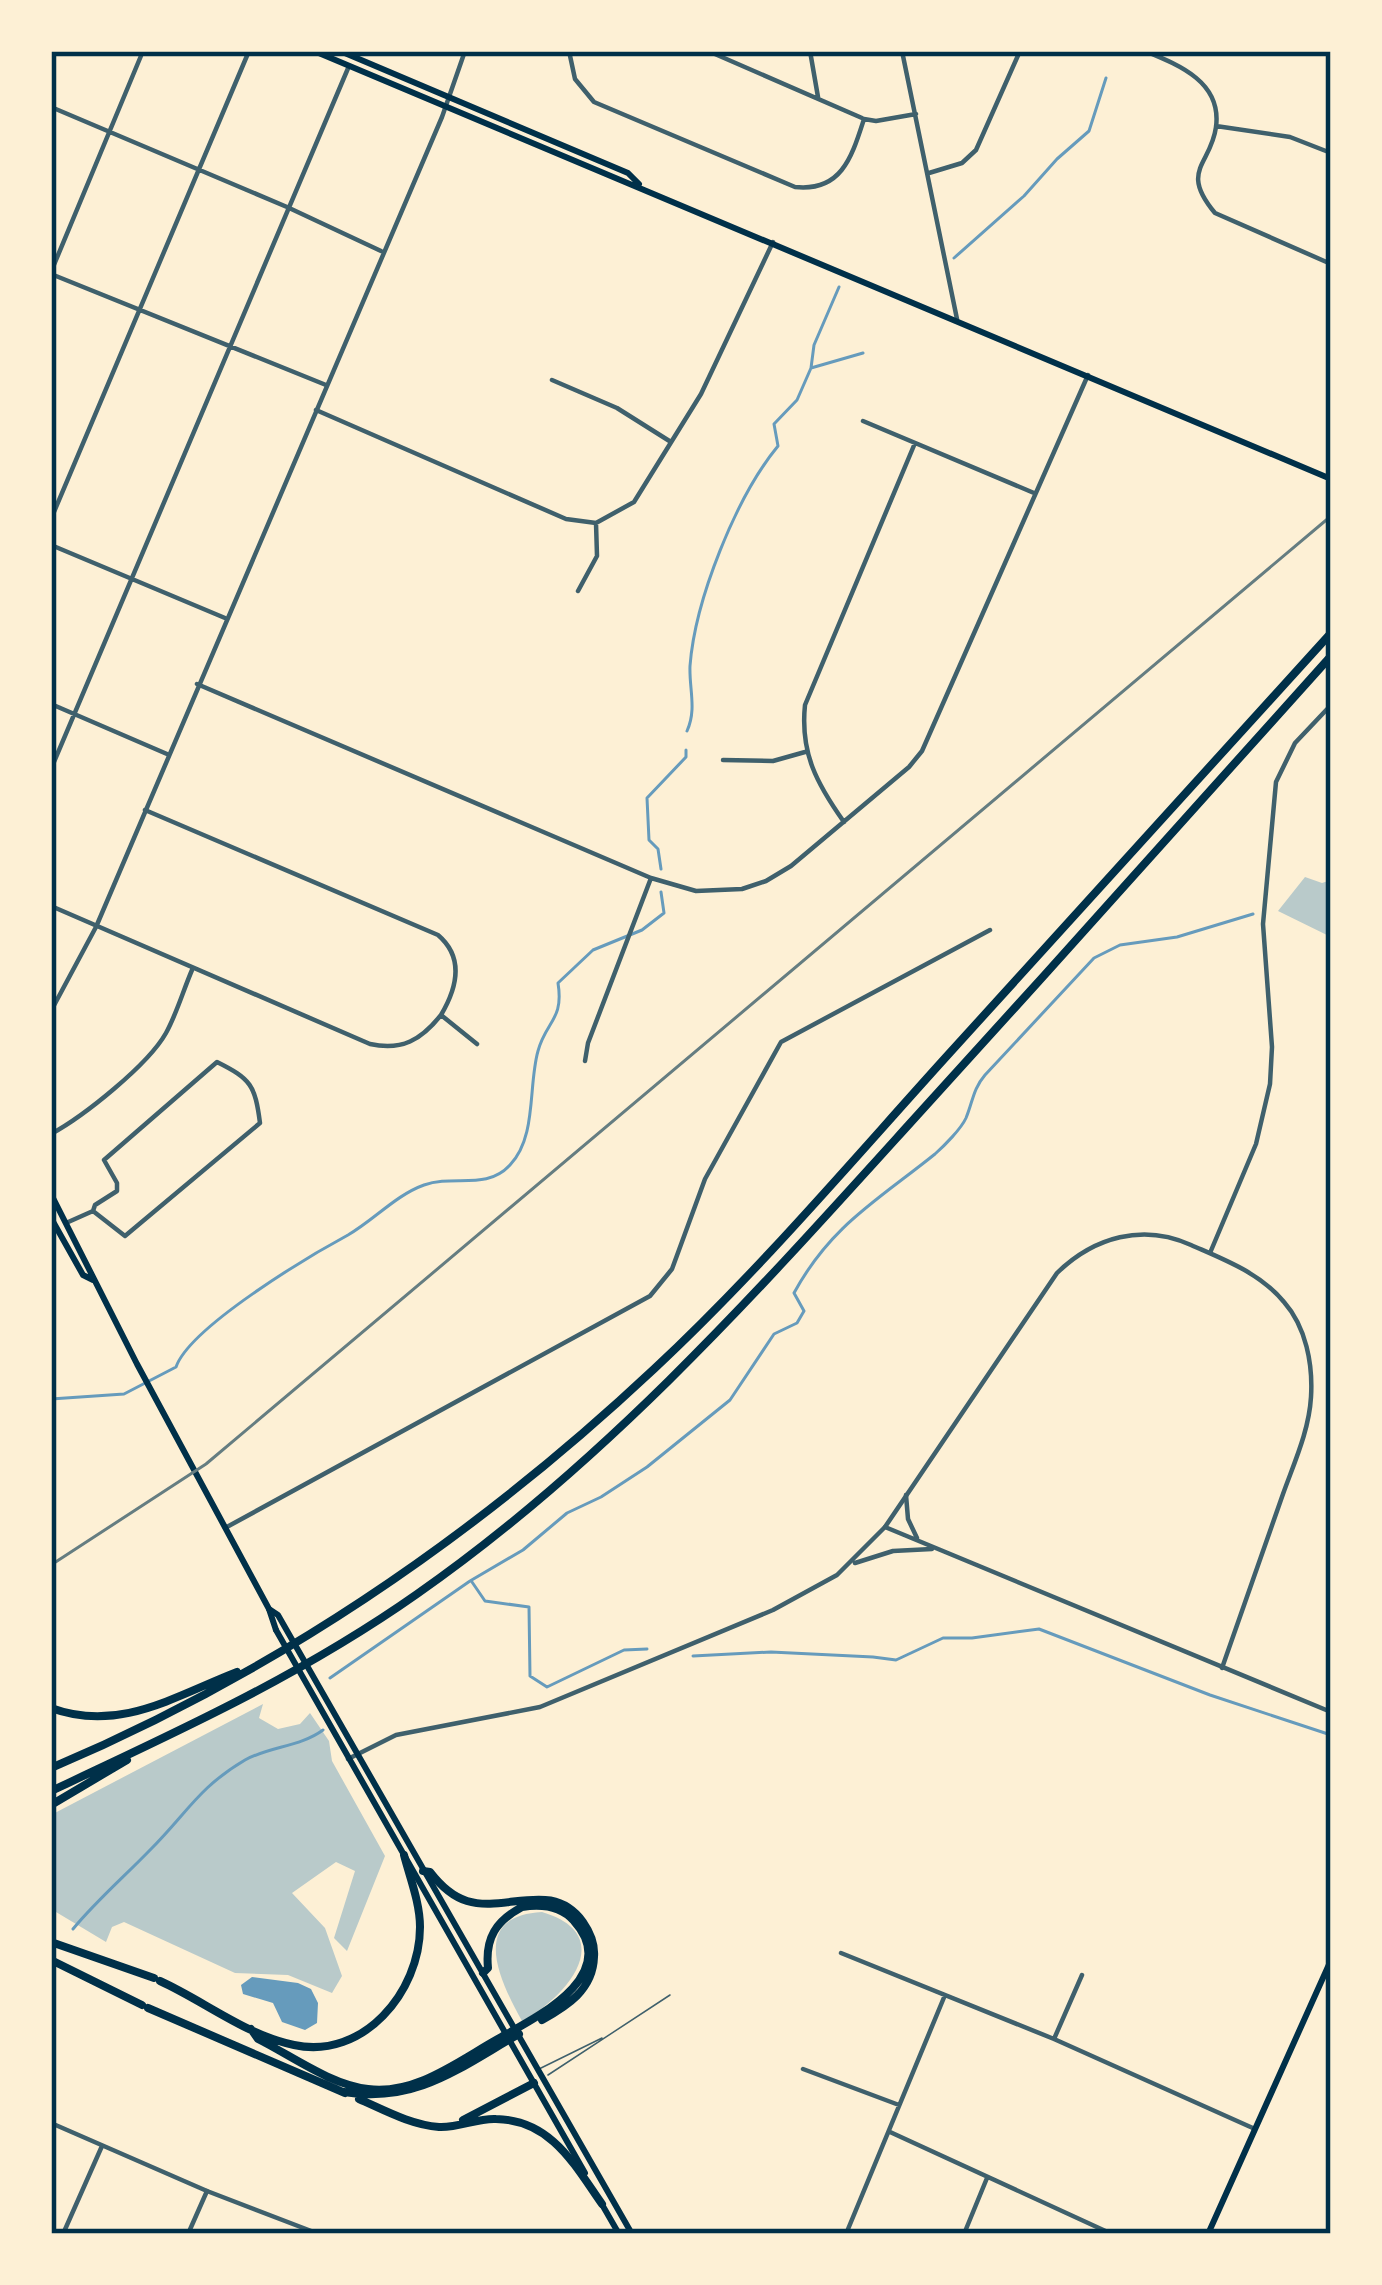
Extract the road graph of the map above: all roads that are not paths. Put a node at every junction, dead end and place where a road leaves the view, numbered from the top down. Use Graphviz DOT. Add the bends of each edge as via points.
graph roads {
  1 [pos="143,51"];
  2 [pos="249,51"];
  3 [pos="314,51"];
  4 [pos="340,51"];
  5 [pos="464,51"];
  6 [pos="569,51"];
  7 [pos="708,51"];
  8 [pos="810,51"];
  9 [pos="902,51"];
  10 [pos="1020,51"];
  11 [pos="1145,51"];
  12 [pos="349,66"];
  13 [pos="449,97"];
  14 [pos="818,97"];
  15 [pos="51,107"];
  16 [pos="446,107"];
  17 [pos="916,114"];
  18 [pos="864,118"];
  19 [pos="1216,127"];
  20 [pos="109,132"];
  21 [pos="1331,153"];
  22 [pos="199,169"];
  23 [pos="926,173"];
  24 [pos="642,187"];
  25 [pos="287,207"];
  26 [pos="773,242"];
  27 [pos="381,251"];
  28 [pos="1331,264"];
  29 [pos="51,273"];
  30 [pos="138,310"];
  31 [pos="957,320"];
  32 [pos="230,349"];
  33 [pos="1088,375"];
  34 [pos="552,380"];
  35 [pos="326,385"];
  36 [pos="316,410"];
  37 [pos="863,421"];
  38 [pos="671,442"];
  39 [pos="916,443"];
  40 [pos="1330,466"];
  41 [pos="1327,477"];
  42 [pos="1035,494"];
  43 [pos="51,519"];
  44 [pos="596,523"];
  45 [pos="51,545"];
  46 [pos="133,576"];
  47 [pos="578,591"];
  48 [pos="225,618"];
  49 [pos="1331,632"];
  50 [pos="1331,656"];
  51 [pos="197,684"];
  52 [pos="51,704"];
  53 [pos="1331,705"];
  54 [pos="74,714"];
  55 [pos="805,752"];
  56 [pos="167,754"];
  57 [pos="723,760"];
  58 [pos="51,769"];
  59 [pos="146,810"];
  60 [pos="844,822"];
  61 [pos="651,878"];
  62 [pos="51,906"];
  63 [pos="96,927"];
  64 [pos="990,930"];
  65 [pos="192,970"];
  66 [pos="51,1011"];
  67 [pos="441,1015"];
  68 [pos="477,1043"];
  69 [pos="585,1061"];
  70 [pos="51,1133"];
  71 [pos="51,1194"];
  72 [pos="93,1211"];
  73 [pos="51,1218"];
  74 [pos="66,1222"];
  75 [pos="1210,1253"];
  76 [pos="93,1280"];
  77 [pos="906,1495"];
  78 [pos="885,1527"];
  79 [pos="225,1528"];
  80 [pos="921,1542"];
  81 [pos="938,1549"];
  82 [pos="850,1565"];
  83 [pos="269,1609"];
  84 [pos="265,1661"];
  85 [pos="1222,1668"];
  86 [pos="51,1708"];
  87 [pos="1331,1712"];
  88 [pos="170,1735"];
  89 [pos="357,1754"];
  90 [pos="348,1759"];
  91 [pos="51,1768"];
  92 [pos="51,1791"];
  93 [pos="51,1805"];
  94 [pos="404,1855"];
  95 [pos="423,1871"];
  96 [pos="51,1942"];
  97 [pos="841,1952"];
  98 [pos="51,1960"];
  99 [pos="1331,1960"];
  100 [pos="483,1973"];
  101 [pos="1082,1975"];
  102 [pos="670,1995"];
  103 [pos="945,1995"];
  104 [pos="251,2029"];
  105 [pos="605,2036"];
  106 [pos="1054,2039"];
  107 [pos="803,2068"];
  108 [pos="541,2073"];
  109 [pos="534,2083"];
  110 [pos="344,2092"];
  111 [pos="899,2105"];
  112 [pos="51,2123"];
  113 [pos="439,2127"];
  114 [pos="1256,2130"];
  115 [pos="890,2132"];
  116 [pos="103,2145"];
  117 [pos="987,2177"];
  118 [pos="207,2191"];
  119 [pos="602,2204"];
  120 [pos="56,2234"];
  121 [pos="188,2234"];
  122 [pos="319,2234"];
  123 [pos="619,2234"];
  124 [pos="632,2234"];
  125 [pos="847,2234"];
  126 [pos="964,2234"];
  127 [pos="1112,2234"];
  128 [pos="1208,2234"];
  1 -- 20 [label="street"];
  2 -- 22 [label="street"];
  3 -- 12 [label="main road"];
  4 -- 13 [label="main road"];
  5 -- 13 [label="street"];
  6 -- 18 [label="street" via="575,79 593,102 795,187 839,175"];
  7 -- 14 [label="street"];
  8 -- 14 [label="street"];
  9 -- 17 [label="street"];
  10 -- 23 [label="street" via="976,150"];
  11 -- 19 [label="street" via="1199,78"];
  12 -- 16 [label="main road"];
  12 -- 25 [label="street"];
  13 -- 16 [label="street"];
  13 -- 24 [label="main road" via="628,173"];
  14 -- 18 [label="street"];
  15 -- 20 [label="street"];
  16 -- 24 [label="main road"];
  16 -- 27 [label="street"];
  17 -- 18 [label="street"];
  17 -- 23 [label="street"];
  19 -- 21 [label="street" via="1289,137"];
  19 -- 28 [label="street" via="1199,170 1204,200 1221,217"];
  20 -- 22 [label="street"];
  20 -- 29 [label="street"];
  22 -- 25 [label="street"];
  22 -- 30 [label="street"];
  23 -- 31 [label="street"];
  24 -- 26 [label="main road"];
  25 -- 27 [label="street"];
  25 -- 32 [label="street"];
  26 -- 31 [label="main road"];
  26 -- 38 [label="street"];
  27 -- 35 [label="street"];
  29 -- 30 [label="street"];
  30 -- 32 [label="street"];
  30 -- 43 [label="street"];
  31 -- 33 [label="main road"];
  32 -- 35 [label="street"];
  32 -- 46 [label="street"];
  33 -- 41 [label="main road"];
  33 -- 42 [label="street"];
  34 -- 38 [label="street" via="617,407"];
  35 -- 36 [label="street"];
  36 -- 44 [label="street" via="566,519"];
  36 -- 48 [label="street"];
  37 -- 39 [label="street"];
  38 -- 44 [label="street" via="634,502"];
  39 -- 42 [label="street"];
  39 -- 55 [label="street" via="811,684"];
  40 -- 41 [label="street"];
  42 -- 60 [label="street" via="922,751"];
  44 -- 47 [label="street" via="597,556"];
  45 -- 46 [label="street"];
  46 -- 48 [label="street"];
  46 -- 54 [label="street"];
  48 -- 51 [label="street"];
  49 -- 84 [label="highway" via="656,1367 446,1545"];
  50 -- 88 [label="highway" via="639,1414 456,1566 329,1653"];
  51 -- 56 [label="street"];
  51 -- 61 [label="street"];
  52 -- 54 [label="street"];
  53 -- 75 [label="street" via="1295,743 1276,782 1263,924 1270,1084 1256,1144"];
  54 -- 56 [label="street"];
  54 -- 58 [label="street"];
  55 -- 57 [label="street"];
  55 -- 60 [label="street"];
  56 -- 59 [label="street"];
  59 -- 63 [label="street"];
  59 -- 67 [label="street" via="439,934 457,973"];
  60 -- 61 [label="street" via="791,866 742,889 696,891"];
  61 -- 69 [label="street"];
  62 -- 63 [label="street"];
  63 -- 65 [label="street"];
  63 -- 66 [label="street"];
  64 -- 79 [label="street" via="781,1042 706,1178 672,1269 650,1296"];
  65 -- 67 [label="street" via="383,1047 412,1042"];
  65 -- 70 [label="street" via="156,1047"];
  67 -- 68 [label="street"];
  71 -- 74 [label="main road"];
  72 -- 72 [label="street" via="125,1236 260,1123 245,1076 218,1062 104,1160 117,1191"];
  72 -- 74 [label="street"];
  73 -- 76 [label="main road"];
  74 -- 76 [label="main road"];
  75 -- 77 [label="street" via="1148,1233 1115,1237 1070,1261"];
  75 -- 85 [label="street" via="1264,1280 1287,1304 1302,1333 1311,1384 1307,1424"];
  76 -- 79 [label="main road"];
  77 -- 78 [label="street"];
  77 -- 80 [label="street"];
  78 -- 80 [label="street"];
  78 -- 82 [label="street"];
  79 -- 83 [label="main road"];
  80 -- 81 [label="street"];
  81 -- 82 [label="street" via="893,1551"];
  81 -- 85 [label="street"];
  82 -- 89 [label="street" via="790,1602 563,1699 396,1735"];
  83 -- 89 [label="main road"];
  83 -- 90 [label="main road"];
  84 -- 86 [label="highway" via="117,1718"];
  84 -- 91 [label="highway" via="135,1733"];
  85 -- 87 [label="street"];
  88 -- 92 [label="highway"];
  88 -- 93 [label="highway"];
  89 -- 90 [label="street"];
  89 -- 95 [label="main road"];
  90 -- 94 [label="main road"];
  94 -- 104 [label="highway" via="419,1941 388,2012 362,2033 325,2046"];
  94 -- 109 [label="main road"];
  95 -- 100 [label="main road"];
  95 -- 110 [label="highway" via="472,1903 563,1904 590,1933 591,1975 563,2007 418,2090"];
  96 -- 104 [label="highway" via="157,1980"];
  97 -- 103 [label="street"];
  98 -- 110 [label="highway"];
  99 -- 114 [label="main road"];
  100 -- 104 [label="highway" via="495,1928 522,1907 558,1910 584,1937 586,1965 565,1999 408,2087 360,2088"];
  100 -- 108 [label="main road"];
  101 -- 106 [label="street"];
  102 -- 105 [label="lane"];
  103 -- 106 [label="street"];
  103 -- 111 [label="street"];
  105 -- 108 [label="lane"];
  105 -- 108 [label="lane"];
  106 -- 114 [label="street"];
  107 -- 111 [label="street"];
  108 -- 109 [label="lane"];
  108 -- 109 [label="lane"];
  108 -- 124 [label="main road"];
  109 -- 113 [label="highway"];
  109 -- 119 [label="main road"];
  110 -- 113 [label="highway"];
  111 -- 115 [label="street"];
  112 -- 116 [label="street"];
  113 -- 119 [label="highway" via="496,2119 540,2130"];
  114 -- 128 [label="main road"];
  115 -- 117 [label="street"];
  115 -- 125 [label="street"];
  116 -- 118 [label="street"];
  116 -- 120 [label="street"];
  117 -- 126 [label="street"];
  117 -- 127 [label="street"];
  118 -- 121 [label="street"];
  118 -- 122 [label="street"];
  119 -- 123 [label="main road"];
}
